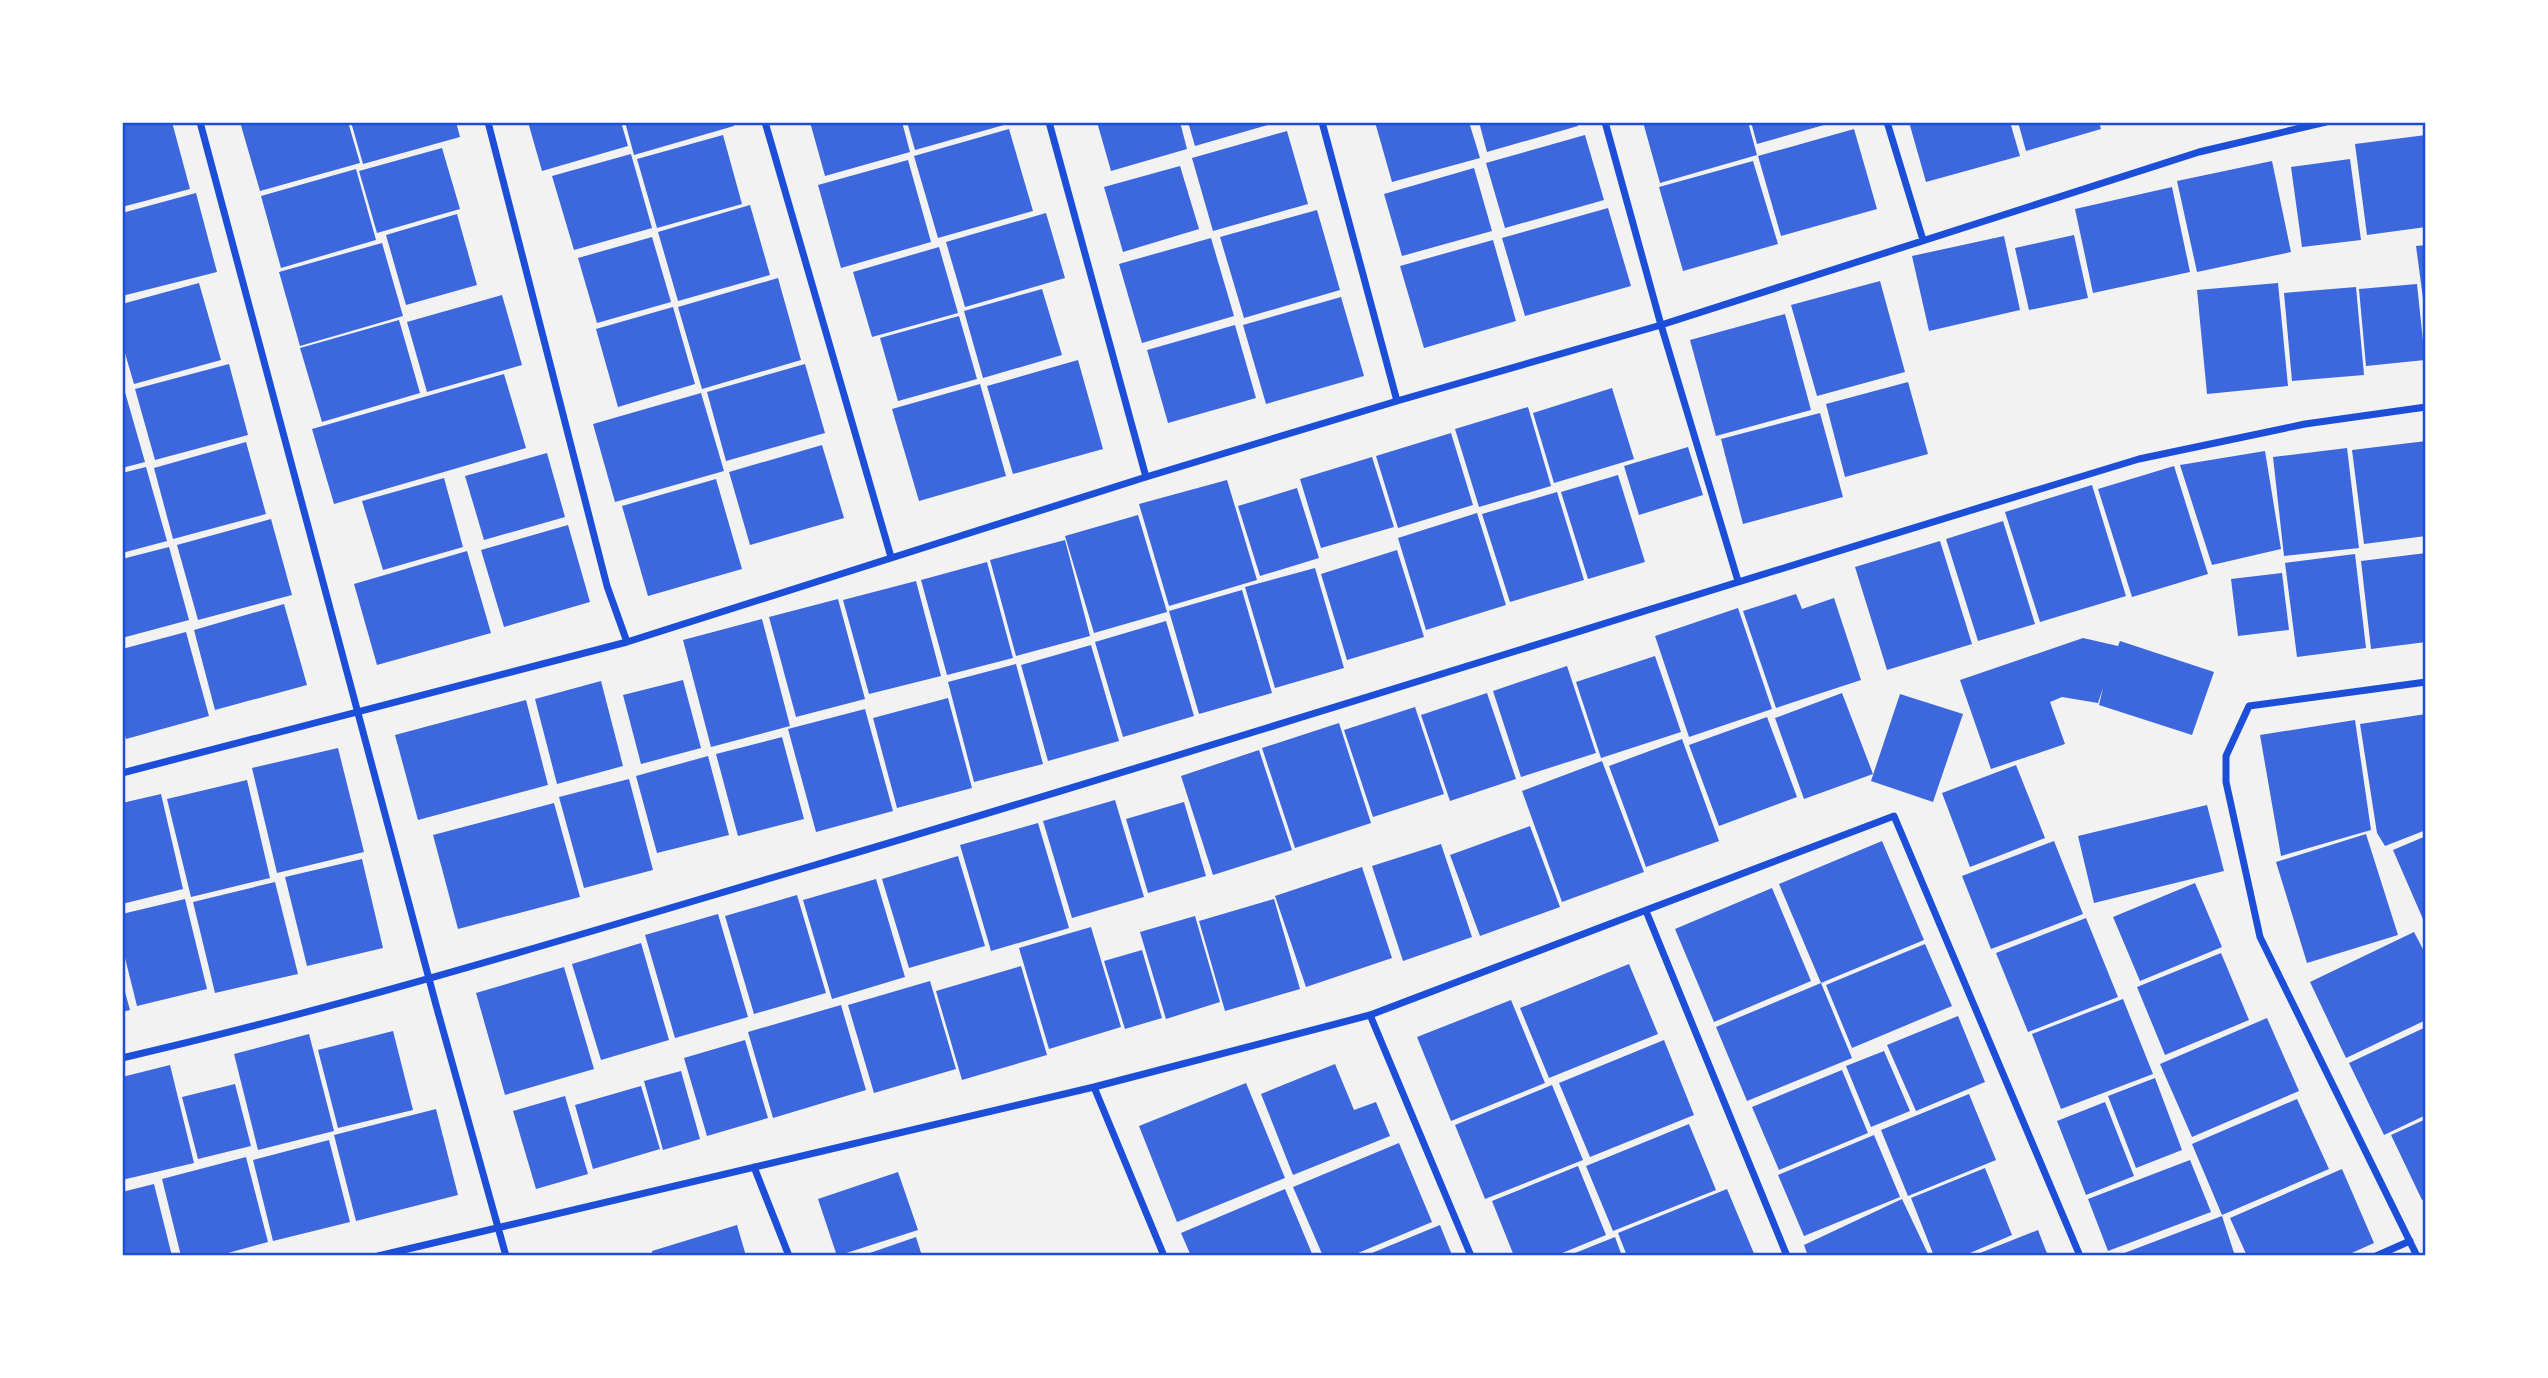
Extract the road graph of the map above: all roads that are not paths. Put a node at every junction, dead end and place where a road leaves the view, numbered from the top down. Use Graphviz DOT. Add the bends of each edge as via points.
graph roads {
  1 [pos="200,122"];
  2 [pos="488,122"];
  3 [pos="765,122"];
  4 [pos="1049,122"];
  5 [pos="1322,122"];
  6 [pos="1605,122"];
  7 [pos="1886,122"];
  8 [pos="2326,122"];
  9 [pos="1923,240"];
  10 [pos="1661,325"];
  11 [pos="1397,401"];
  12 [pos="2426,407"];
  13 [pos="1146,477"];
  14 [pos="891,557"];
  15 [pos="1738,581"];
  16 [pos="627,642"];
  17 [pos="2426,682"];
  18 [pos="359,712"];
  19 [pos="122,773"];
  20 [pos="1646,911"];
  21 [pos="429,979"];
  22 [pos="1370,1015"];
  23 [pos="122,1058"];
  24 [pos="1094,1087"];
  25 [pos="754,1167"];
  26 [pos="498,1226"];
  27 [pos="2410,1241"];
  28 [pos="378,1255"];
  29 [pos="506,1255"];
  30 [pos="789,1255"];
  31 [pos="1164,1255"];
  32 [pos="1471,1255"];
  33 [pos="1787,1255"];
  34 [pos="2080,1255"];
  35 [pos="2376,1255"];
  36 [pos="2417,1255"];
  1 -- 18 [label="street"];
  2 -- 16 [label="street" via="607,586"];
  3 -- 14 [label="street"];
  4 -- 13 [label="street"];
  5 -- 11 [label="street"];
  6 -- 10 [label="street"];
  7 -- 9 [label="street"];
  8 -- 9 [label="street" via="2199,152"];
  9 -- 10 [label="street"];
  10 -- 11 [label="street"];
  10 -- 15 [label="street"];
  11 -- 13 [label="street"];
  12 -- 15 [label="street" via="2305,424 2139,459"];
  13 -- 14 [label="street"];
  14 -- 16 [label="street"];
  15 -- 21 [label="street" via="1084,785"];
  16 -- 18 [label="street"];
  17 -- 27 [label="street" via="2249,706 2226,756 2226,782 2260,937"];
  18 -- 19 [label="street"];
  18 -- 21 [label="street"];
  20 -- 22 [label="street"];
  20 -- 33 [label="street"];
  20 -- 34 [label="street" via="1894,816"];
  21 -- 23 [label="street"];
  21 -- 26 [label="street"];
  22 -- 24 [label="street"];
  22 -- 32 [label="street"];
  24 -- 25 [label="street"];
  24 -- 31 [label="street"];
  25 -- 26 [label="street"];
  25 -- 30 [label="street"];
  26 -- 28 [label="street"];
  26 -- 29 [label="street"];
  27 -- 35 [label="street"];
  27 -- 36 [label="street"];
}
